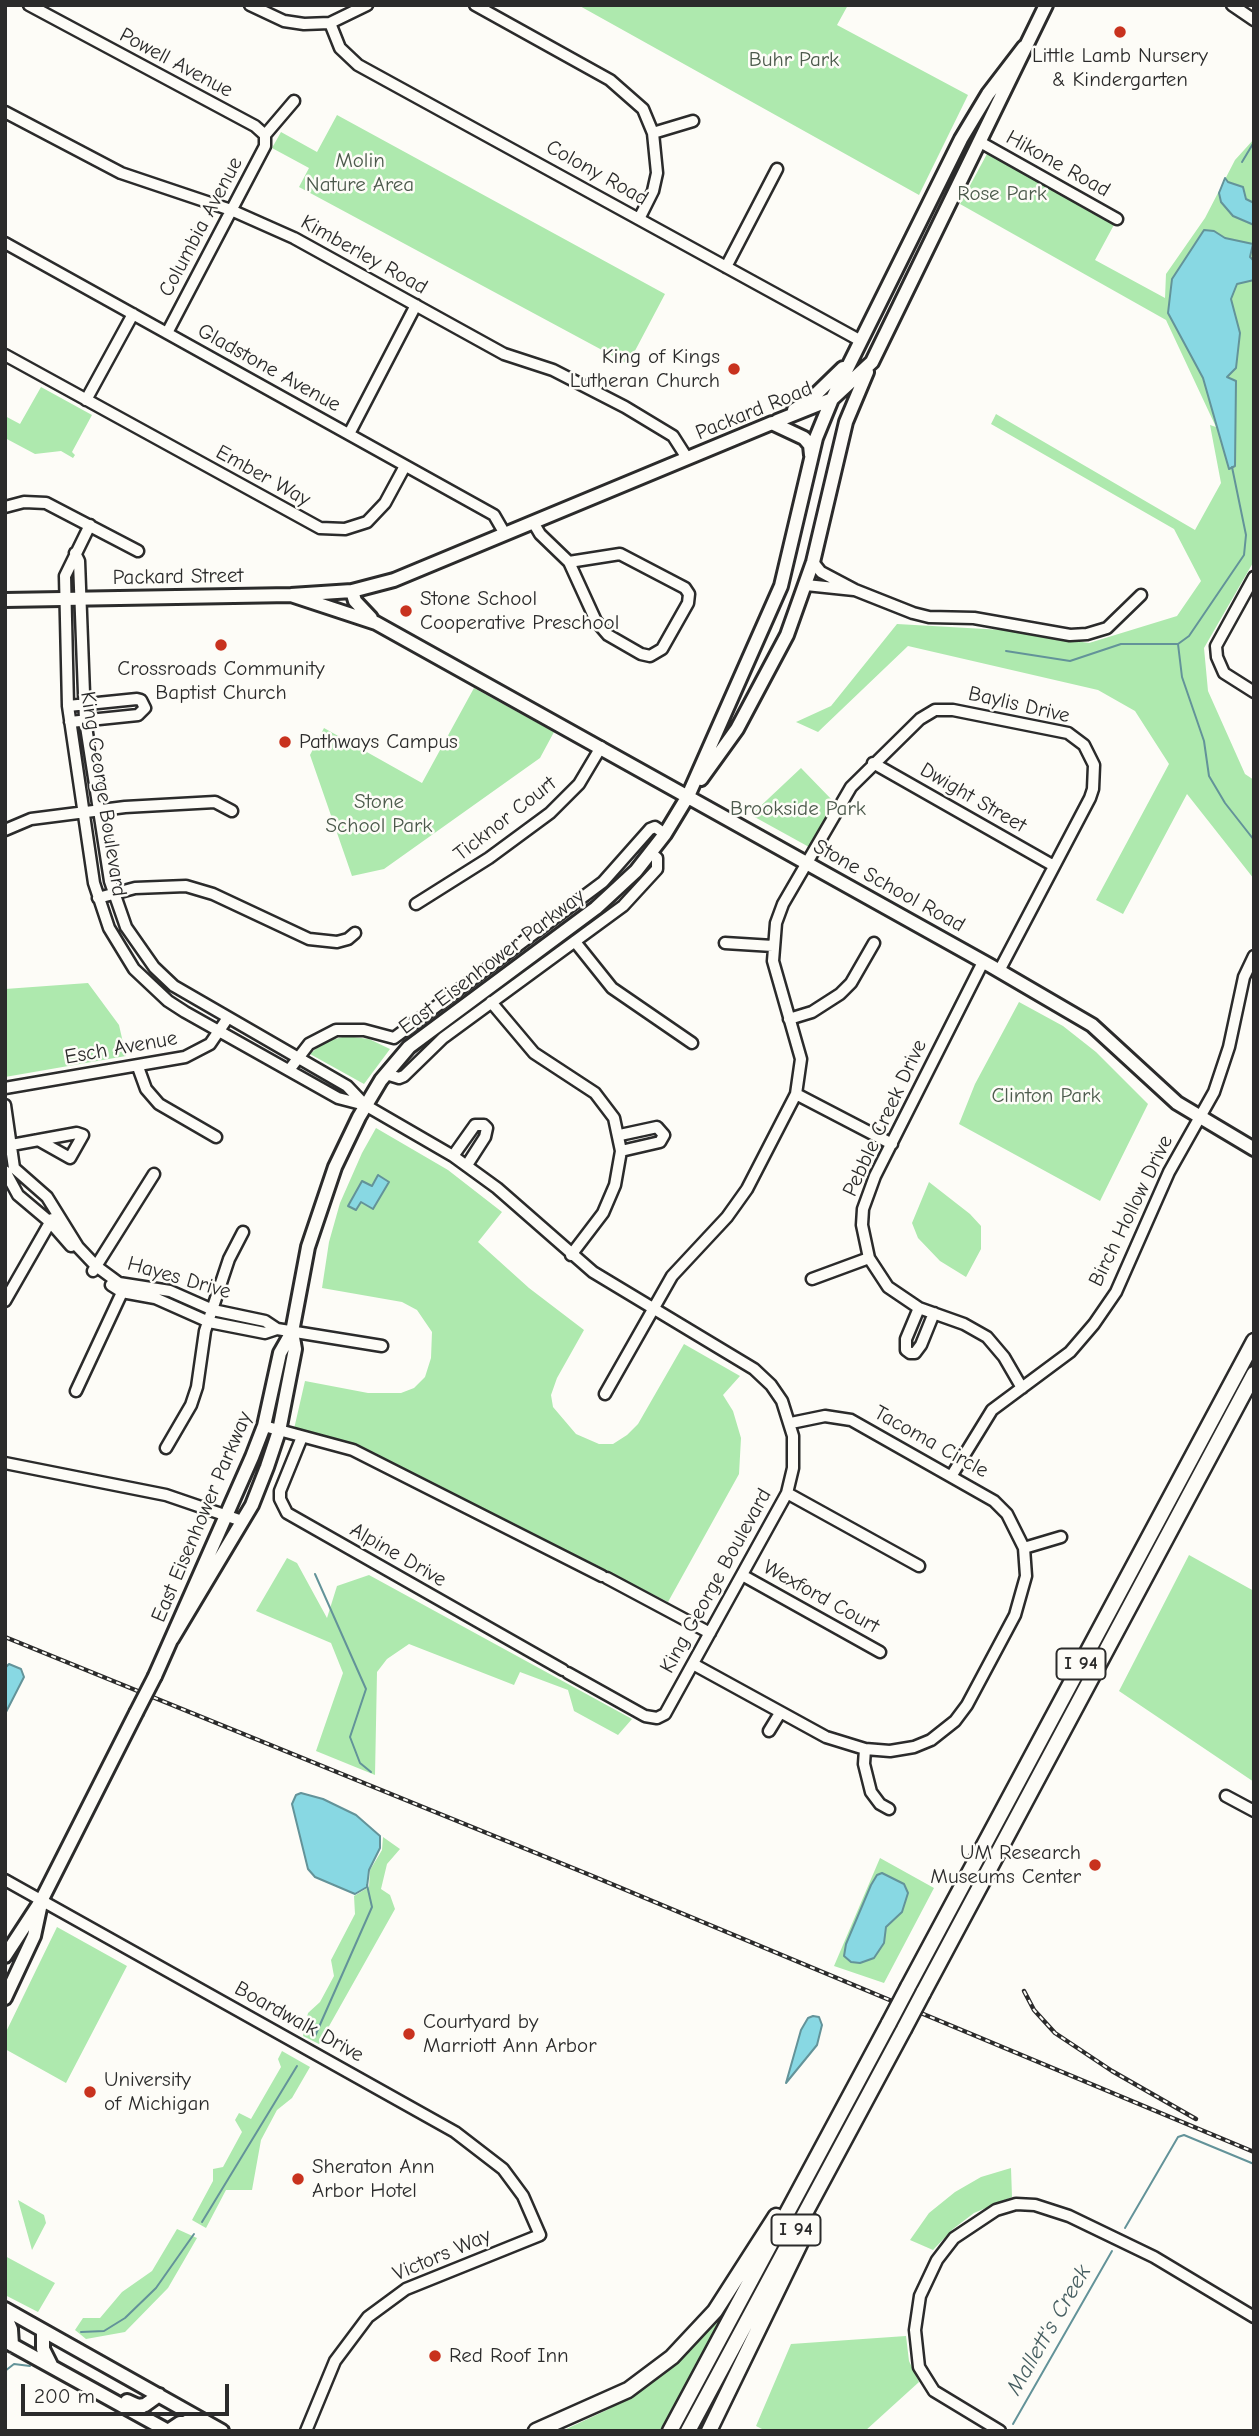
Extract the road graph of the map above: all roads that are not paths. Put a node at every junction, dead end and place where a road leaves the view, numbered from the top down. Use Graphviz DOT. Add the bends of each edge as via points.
graph roads {
  1 [pos="29,5"];
  2 [pos="250,5"];
  3 [pos="367,5"];
  4 [pos="475,5"];
  5 [pos="1046,5"];
  6 [pos="1232,5"];
  7 [pos="1254,20"];
  8 [pos="330,23"];
  9 [pos="1024,47"];
  10 [pos="294,101"];
  11 [pos="5,112"];
  12 [pos="974,116"];
  13 [pos="692,121"];
  14 [pos="653,133"];
  15 [pos="265,136"];
  16 [pos="980,142"];
  17 [pos="778,169"];
  18 [pos="957,189"];
  19 [pos="932,197"];
  20 [pos="231,210"];
  21 [pos="639,219"];
  22 [pos="1117,219"];
  23 [pos="5,243"];
  24 [pos="922,260"];
  25 [pos="726,267"];
  26 [pos="416,305"];
  27 [pos="133,314"];
  28 [pos="167,333"];
  29 [pos="861,341"];
  30 [pos="5,355"];
  31 [pos="853,358"];
  32 [pos="872,362"];
  33 [pos="842,379"];
  34 [pos="832,399"];
  35 [pos="86,400"];
  36 [pos="774,422"];
  37 [pos="349,434"];
  38 [pos="687,458"];
  39 [pos="811,459"];
  40 [pos="405,466"];
  41 [pos="803,492"];
  42 [pos="5,508"];
  43 [pos="533,522"];
  44 [pos="90,525"];
  45 [pos="505,534"];
  46 [pos="820,534"];
  47 [pos="138,551"];
  48 [pos="75,553"];
  49 [pos="569,562"];
  50 [pos="813,562"];
  51 [pos="1254,577"];
  52 [pos="806,585"];
  53 [pos="781,586"];
  54 [pos="855,590"];
  55 [pos="352,591"];
  56 [pos="291,595"];
  57 [pos="1140,595"];
  58 [pos="64,599"];
  59 [pos="80,599"];
  60 [pos="5,600"];
  61 [pos="376,623"];
  62 [pos="787,635"];
  63 [pos="1254,692"];
  64 [pos="83,704"];
  65 [pos="68,706"];
  66 [pos="85,720"];
  67 [pos="70,722"];
  68 [pos="601,747"];
  69 [pos="873,763"];
  70 [pos="688,796"];
  71 [pos="99,810"];
  72 [pos="232,811"];
  73 [pos="82,812"];
  74 [pos="5,830"];
  75 [pos="665,834"];
  76 [pos="651,853"];
  77 [pos="806,862"];
  78 [pos="1054,866"];
  79 [pos="113,894"];
  80 [pos="98,898"];
  81 [pos="416,904"];
  82 [pos="355,933"];
  83 [pos="576,943"];
  84 [pos="725,943"];
  85 [pos="874,943"];
  86 [pos="773,946"];
  87 [pos="1254,956"];
  88 [pos="983,962"];
  89 [pos="999,971"];
  90 [pos="491,1002"];
  91 [pos="227,1019"];
  92 [pos="789,1019"];
  93 [pos="220,1032"];
  94 [pos="692,1043"];
  95 [pos="296,1057"];
  96 [pos="138,1067"];
  97 [pos="289,1070"];
  98 [pos="386,1074"];
  99 [pos="5,1087"];
  100 [pos="796,1094"];
  101 [pos="5,1105"];
  102 [pos="365,1105"];
  103 [pos="1200,1118"];
  104 [pos="620,1135"];
  105 [pos="216,1137"];
  106 [pos="38,1140"];
  107 [pos="892,1144"];
  108 [pos="7,1146"];
  109 [pos="1254,1149"];
  110 [pos="621,1151"];
  111 [pos="453,1156"];
  112 [pos="467,1165"];
  113 [pos="5,1171"];
  114 [pos="154,1174"];
  115 [pos="57,1213"];
  116 [pos="50,1222"];
  117 [pos="243,1232"];
  118 [pos="571,1255"];
  119 [pos="869,1258"];
  120 [pos="94,1269"];
  121 [pos="812,1279"];
  122 [pos="124,1288"];
  123 [pos="5,1301"];
  124 [pos="919,1308"];
  125 [pos="213,1310"];
  126 [pos="652,1310"];
  127 [pos="934,1313"];
  128 [pos="209,1322"];
  129 [pos="277,1329"];
  130 [pos="292,1332"];
  131 [pos="1254,1341"];
  132 [pos="382,1346"];
  133 [pos="1254,1374"];
  134 [pos="1022,1388"];
  135 [pos="76,1391"];
  136 [pos="605,1394"];
  137 [pos="791,1423"];
  138 [pos="264,1426"];
  139 [pos="279,1431"];
  140 [pos="302,1437"];
  141 [pos="166,1448"];
  142 [pos="5,1463"];
  143 [pos="952,1475"];
  144 [pos="787,1493"];
  145 [pos="227,1515"];
  146 [pos="242,1521"];
  147 [pos="1060,1537"];
  148 [pos="1024,1548"];
  149 [pos="919,1566"];
  150 [pos="742,1575"];
  151 [pos="710,1633"];
  152 [pos="173,1639"];
  153 [pos="880,1652"];
  154 [pos="693,1664"];
  155 [pos="780,1713"];
  156 [pos="665,1714"];
  157 [pos="769,1731"];
  158 [pos="865,1749"];
  159 [pos="1226,1796"];
  160 [pos="889,1809"];
  161 [pos="1254,1811"];
  162 [pos="5,1880"];
  163 [pos="41,1901"];
  164 [pos="5,1956"];
  165 [pos="5,1998"];
  166 [pos="866,2100"];
  167 [pos="820,2152"];
  168 [pos="540,2235"];
  169 [pos="5,2309"];
  170 [pos="5,2315"];
  171 [pos="1254,2317"];
  172 [pos="43,2331"];
  173 [pos="8,2347"];
  174 [pos="51,2365"];
  175 [pos="79,2381"];
  176 [pos="159,2395"];
  177 [pos="316,2411"];
  178 [pos="168,2431"];
  179 [pos="205,2431"];
  180 [pos="222,2431"];
  181 [pos="306,2431"];
  182 [pos="312,2431"];
  183 [pos="536,2431"];
  184 [pos="670,2431"];
  185 [pos="688,2431"];
  186 [pos="709,2431"];
  187 [pos="1000,2431"];
  1 -- 15 [label="street, Powell Avenue"];
  2 -- 8 [label="street" via="284,21"];
  3 -- 8 [label="street"];
  4 -- 14 [label="street" via="621,88 643,110"];
  5 -- 9 [label="main road, Packard Road"];
  6 -- 7 [label="street"];
  8 -- 21 [label="street, Colony Road" via="340,48 358,65"];
  9 -- 12 [label="main road, Packard Road"];
  9 -- 16 [label="main road, Packard Road"];
  10 -- 15 [label="street, Columbia Avenue"];
  11 -- 20 [label="street, Kimberley Road" via="121,173"];
  12 -- 18 [label="main road" via="984,112 987,118 964,163"];
  12 -- 19 [label="main road, Packard Road"];
  13 -- 14 [label="street"];
  14 -- 21 [label="street" via="657,173"];
  15 -- 20 [label="street, Columbia Avenue" via="265,146"];
  16 -- 18 [label="main road, Packard Road"];
  16 -- 22 [label="street, Hikone Road"];
  17 -- 25 [label="street"];
  18 -- 24 [label="main road, Packard Road"];
  19 -- 24 [label="main road" via="939,197 943,205"];
  19 -- 29 [label="main road, Packard Road"];
  20 -- 26 [label="street, Kimberley Road" via="295,238"];
  20 -- 28 [label="street, Columbia Avenue"];
  21 -- 25 [label="street, Colony Road"];
  23 -- 27 [label="street, Gladstone Avenue"];
  24 -- 32 [label="main road, Packard Road"];
  25 -- 29 [label="street, Colony Road"];
  26 -- 37 [label="street"];
  26 -- 38 [label="street, Kimberley Road" via="504,354 553,370 625,407 673,436"];
  27 -- 28 [label="street, Gladstone Avenue"];
  27 -- 35 [label="street"];
  28 -- 37 [label="street, Gladstone Avenue"];
  29 -- 31 [label="main road, Packard Road"];
  30 -- 35 [label="street, Ember Way"];
  31 -- 33 [label="main road, Packard Road"];
  31 -- 36 [label="main road" via="810,400"];
  32 -- 34 [label="main road, Packard Road"];
  32 -- 46 [label="main road, East Eisenhower Parkway" via="846,422"];
  33 -- 34 [label="main road, East Eisenhower Parkway"];
  34 -- 36 [label="main road, Packard Road"];
  34 -- 39 [label="main road, East Eisenhower Parkway"];
  35 -- 40 [label="street, Ember Way" via="307,523 332,530 358,526 377,513"];
  36 -- 38 [label="main road, Packard Road"];
  36 -- 39 [label="main road" via="804,438"];
  37 -- 40 [label="street, Gladstone Avenue"];
  38 -- 43 [label="main road, Packard Road"];
  39 -- 41 [label="main road, East Eisenhower Parkway"];
  40 -- 45 [label="street, Gladstone Avenue" via="494,515"];
  41 -- 46 [label="main road" via="821,501"];
  41 -- 53 [label="main road, East Eisenhower Parkway"];
  42 -- 44 [label="street" via="24,502 46,503"];
  43 -- 45 [label="main road, Packard Road"];
  43 -- 49 [label="street"];
  44 -- 47 [label="street"];
  44 -- 48 [label="street, King George Boulevard"];
  45 -- 55 [label="main road, Packard Road" via="394,580"];
  46 -- 50 [label="main road, East Eisenhower Parkway"];
  48 -- 58 [label="street, King George Boulevard" via="66,568"];
  48 -- 59 [label="street, King George Boulevard"];
  49 -- 49 [label="street" via="596,621 608,635 641,654 650,656 662,649 688,603 685,587 620,554"];
  50 -- 52 [label="main road, East Eisenhower Parkway"];
  50 -- 54 [label="street" via="821,572"];
  51 -- 63 [label="street" via="1216,646 1224,673"];
  52 -- 54 [label="street"];
  52 -- 62 [label="main road, East Eisenhower Parkway"];
  53 -- 62 [label="main road" via="771,629 776,635"];
  53 -- 70 [label="main road, East Eisenhower Parkway"];
  54 -- 57 [label="street" via="929,617 974,618 1070,635 1107,628"];
  55 -- 56 [label="main road, Packard Street"];
  55 -- 61 [label="main road" via="361,610"];
  56 -- 59 [label="main road, Packard Street"];
  56 -- 61 [label="main road"];
  58 -- 59 [label="main road, Packard Street"];
  58 -- 60 [label="main road, Packard Street"];
  58 -- 65 [label="street, King George Boulevard"];
  59 -- 64 [label="street, King George Boulevard"];
  61 -- 68 [label="main road, Stone School Road"];
  62 -- 70 [label="main road, East Eisenhower Parkway" via="737,729"];
  64 -- 65 [label="street"];
  64 -- 66 [label="street, King George Boulevard"];
  64 -- 66 [label="street" via="137,699 145,708 138,715"];
  65 -- 67 [label="street, King George Boulevard"];
  66 -- 67 [label="street"];
  66 -- 71 [label="street, King George Boulevard"];
  67 -- 73 [label="street, King George Boulevard"];
  68 -- 70 [label="main road, Stone School Road"];
  68 -- 81 [label="street, Ticknor Court" via="579,784 550,813"];
  69 -- 77 [label="street, Baylis Drive" via="842,799"];
  69 -- 78 [label="street, Dwight Street"];
  69 -- 78 [label="street, Baylis Drive" via="935,710 1068,733 1089,752 1095,775 1090,798"];
  70 -- 75 [label="main road, East Eisenhower Parkway"];
  70 -- 77 [label="main road, Stone School Road"];
  71 -- 72 [label="street" via="215,802"];
  71 -- 73 [label="street"];
  71 -- 79 [label="street, King George Boulevard"];
  73 -- 74 [label="street" via="31,819"];
  73 -- 80 [label="street, King George Boulevard"];
  75 -- 76 [label="main road, East Eisenhower Parkway"];
  75 -- 95 [label="street" via="650,829 588,894 394,1038 364,1030 335,1030"];
  76 -- 83 [label="street" via="659,863 654,874"];
  76 -- 98 [label="main road, East Eisenhower Parkway" via="596,908 428,1030"];
  77 -- 86 [label="street, Baylis Drive" via="783,904"];
  77 -- 88 [label="main road, Stone School Road"];
  78 -- 89 [label="street, Baylis Drive"];
  79 -- 80 [label="street"];
  79 -- 82 [label="street" via="163,884 186,886 309,939 337,942"];
  79 -- 91 [label="street, King George Boulevard" via="126,927 154,967 174,986"];
  80 -- 93 [label="street, King George Boulevard" via="109,928 134,969 168,1001"];
  83 -- 90 [label="street"];
  83 -- 94 [label="street" via="612,988"];
  84 -- 86 [label="street"];
  85 -- 92 [label="street" via="840,994 812,1012"];
  86 -- 92 [label="street, Baylis Drive" via="775,976"];
  87 -- 103 [label="street, Birch Hollow Drive" via="1244,977 1223,1069"];
  88 -- 89 [label="main road, Stone School Road"];
  88 -- 107 [label="street, Pebble Creek Drive"];
  89 -- 103 [label="main road, Stone School Road" via="1092,1025 1158,1088"];
  90 -- 98 [label="street" via="443,1038 404,1076"];
  90 -- 104 [label="street" via="534,1053 595,1093 614,1118"];
  91 -- 93 [label="street, Esch Avenue"];
  91 -- 95 [label="street, King George Boulevard"];
  92 -- 100 [label="street, Baylis Drive" via="801,1059"];
  93 -- 96 [label="street, Esch Avenue" via="202,1050"];
  93 -- 97 [label="street, King George Boulevard"];
  95 -- 97 [label="street"];
  95 -- 102 [label="street, King George Boulevard" via="347,1086"];
  96 -- 99 [label="street, Esch Avenue"];
  96 -- 105 [label="street" via="152,1098"];
  97 -- 102 [label="street, King George Boulevard" via="338,1098"];
  98 -- 102 [label="main road, East Eisenhower Parkway"];
  100 -- 107 [label="street"];
  100 -- 126 [label="street" via="737,1204 681,1264"];
  101 -- 108 [label="street, Hayes Drive"];
  102 -- 111 [label="street, King George Boulevard"];
  102 -- 130 [label="main road, East Eisenhower Parkway" via="319,1210"];
  103 -- 109 [label="main road, Stone School Road"];
  103 -- 134 [label="street, Birch Hollow Drive" via="1169,1172 1126,1272 1105,1308 1070,1352"];
  104 -- 110 [label="street"];
  104 -- 110 [label="street" via="657,1127 664,1135 660,1142"];
  106 -- 108 [label="street"];
  107 -- 119 [label="street, Pebble Creek Drive" via="863,1209"];
  108 -- 115 [label="street, Hayes Drive" via="14,1168 47,1197"];
  110 -- 118 [label="street" via="615,1185 603,1213"];
  111 -- 112 [label="street, King George Boulevard"];
  111 -- 112 [label="street" via="475,1125 484,1125 485,1137"];
  112 -- 118 [label="street, King George Boulevard"];
  113 -- 116 [label="street, Hayes Drive" via="18,1195"];
  114 -- 120 [label="street"];
  115 -- 116 [label="street"];
  115 -- 120 [label="street, Hayes Drive"];
  116 -- 120 [label="street, Hayes Drive"];
  116 -- 123 [label="street"];
  117 -- 125 [label="street"];
  118 -- 126 [label="street, King George Boulevard"];
  119 -- 121 [label="street"];
  119 -- 124 [label="street, Pebble Creek Drive" via="888,1287"];
  120 -- 122 [label="street, Hayes Drive"];
  122 -- 125 [label="street, Hayes Drive" via="170,1291"];
  122 -- 128 [label="street, Hayes Drive"];
  122 -- 135 [label="street"];
  124 -- 127 [label="street, Pebble Creek Drive"];
  124 -- 127 [label="street" via="906,1339 910,1353 922,1345"];
  125 -- 128 [label="street"];
  125 -- 129 [label="street, Hayes Drive" via="265,1321"];
  126 -- 136 [label="street"];
  126 -- 137 [label="street, King George Boulevard" via="754,1369 771,1385"];
  127 -- 134 [label="street, Pebble Creek Drive" via="987,1337"];
  128 -- 129 [label="street, Hayes Drive" via="265,1333"];
  128 -- 141 [label="street" via="191,1405"];
  129 -- 130 [label="street, Hayes Drive"];
  130 -- 132 [label="street, Hayes Drive"];
  130 -- 138 [label="main road, East Eisenhower Parkway" via="280,1353"];
  130 -- 139 [label="main road, East Eisenhower Parkway" via="295,1349"];
  131 -- 167 [label="highway, I 94, bridge"];
  133 -- 166 [label="highway, I 94, bridge"];
  134 -- 143 [label="street, Birch Hollow Drive" via="987,1416"];
  137 -- 143 [label="street, Tacoma Circle" via="825,1416 851,1420"];
  137 -- 144 [label="street, King George Boulevard" via="793,1468"];
  138 -- 139 [label="street"];
  138 -- 145 [label="main road, East Eisenhower Parkway"];
  139 -- 140 [label="street"];
  139 -- 146 [label="main road, East Eisenhower Parkway"];
  140 -- 151 [label="street" via="354,1450"];
  140 -- 156 [label="street, Alpine Drive" via="280,1491 287,1513 639,1713 657,1718"];
  142 -- 145 [label="street" via="166,1495"];
  143 -- 148 [label="street, Tacoma Circle" via="1007,1514"];
  144 -- 149 [label="street"];
  144 -- 150 [label="street, King George Boulevard"];
  145 -- 146 [label="street"];
  145 -- 152 [label="main road, East Eisenhower Parkway"];
  146 -- 152 [label="main road, East Eisenhower Parkway"];
  147 -- 148 [label="street"];
  148 -- 158 [label="street, Tacoma Circle" via="1026,1576 1015,1615 955,1721 914,1747"];
  150 -- 151 [label="street, King George Boulevard"];
  150 -- 153 [label="street, Wexford Court"];
  151 -- 154 [label="street, King George Boulevard"];
  152 -- 163 [label="main road, East Eisenhower Parkway, bridge"];
  154 -- 155 [label="street, Tacoma Circle"];
  154 -- 156 [label="street, King George Boulevard"];
  155 -- 157 [label="street"];
  155 -- 158 [label="street, Tacoma Circle" via="827,1737"];
  158 -- 160 [label="street" via="872,1792"];
  159 -- 161 [label="street"];
  162 -- 163 [label="street, Boardwalk Drive"];
  163 -- 164 [label="main road, East Eisenhower Parkway"];
  163 -- 165 [label="main road, East Eisenhower Parkway" via="34,1936"];
  163 -- 168 [label="street, Boardwalk Drive" via="469,2141 503,2169 523,2196"];
  166 -- 185 [label="highway, I 94"];
  166 -- 186 [label="highway" via="853,2139"];
  167 -- 183 [label="highway" via="715,2311 680,2349 628,2390"];
  167 -- 184 [label="highway, I 94"];
  168 -- 177 [label="street, Victors Way" via="419,2283 368,2317 335,2361"];
  169 -- 172 [label="main road"];
  170 -- 173 [label="main road" via="11,2329"];
  171 -- 187 [label="street" via="1176,2269 1069,2216 1035,2205 996,2210 954,2238 937,2260 920,2296 915,2330 919,2367 934,2391"];
  172 -- 174 [label="main road" via="43,2349"];
  172 -- 176 [label="main road"];
  173 -- 174 [label="main road"];
  174 -- 175 [label="main road"];
  175 -- 176 [label="main road" via="138,2406"];
  175 -- 178 [label="main road"];
  176 -- 180 [label="main road"];
  177 -- 181 [label="street, Victors Way"];
  177 -- 182 [label="street"];
  178 -- 179 [label="main road" via="180,2423 191,2423"];
}
